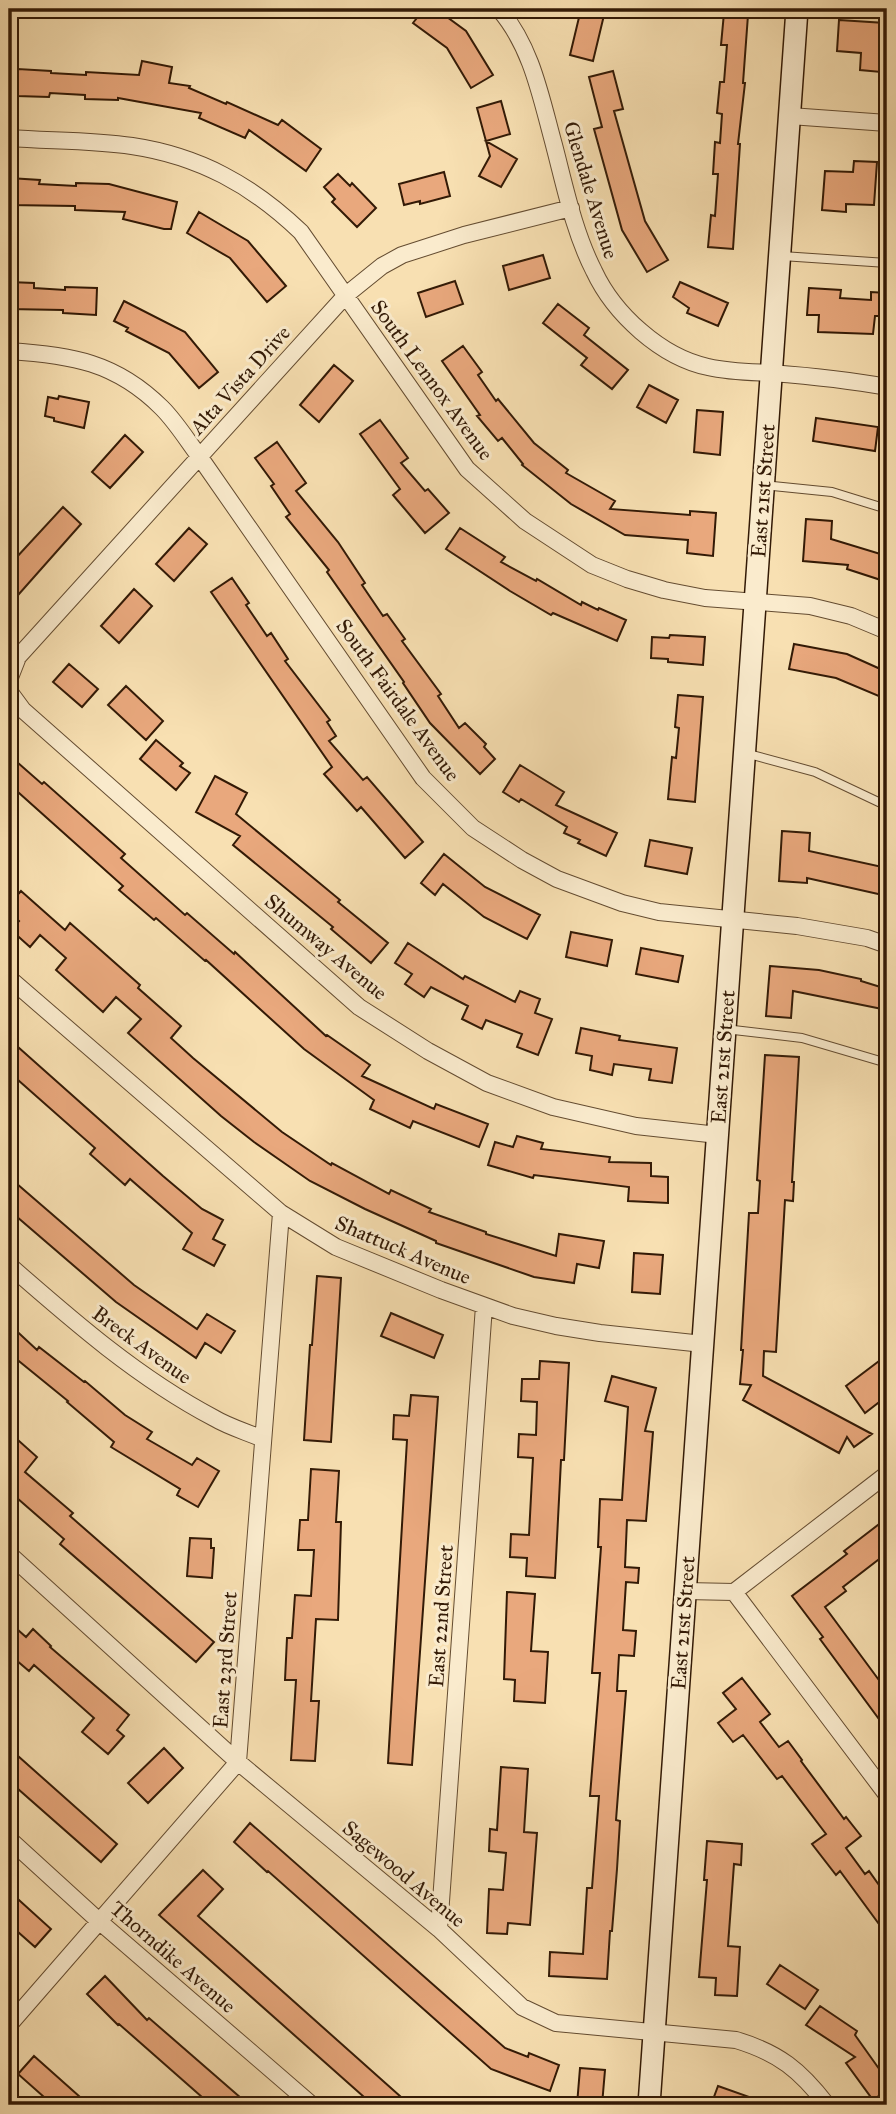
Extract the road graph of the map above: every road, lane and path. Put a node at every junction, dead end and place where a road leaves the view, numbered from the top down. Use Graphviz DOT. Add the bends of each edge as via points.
graph roads {
  1 [pos="797,9"];
  2 [pos="505,11"];
  3 [pos="790,116"];
  4 [pos="887,123"];
  5 [pos="9,138"];
  6 [pos="571,208"];
  7 [pos="780,256"];
  8 [pos="887,263"];
  9 [pos="346,295"];
  10 [pos="9,352"];
  11 [pos="771,373"];
  12 [pos="887,387"];
  13 [pos="199,456"];
  14 [pos="764,485"];
  15 [pos="887,509"];
  16 [pos="755,603"];
  17 [pos="887,631"];
  18 [pos="9,680"];
  19 [pos="9,691"];
  20 [pos="745,753"];
  21 [pos="887,806"];
  22 [pos="733,919"];
  23 [pos="887,945"];
  24 [pos="9,978"];
  25 [pos="725,1029"];
  26 [pos="887,1063"];
  27 [pos="718,1135"];
  28 [pos="281,1213"];
  29 [pos="9,1265"];
  30 [pos="484,1306"];
  31 [pos="703,1344"];
  32 [pos="263,1439"];
  33 [pos="887,1474"];
  34 [pos="9,1554"];
  35 [pos="685,1591"];
  36 [pos="734,1592"];
  37 [pos="238,1762"];
  38 [pos="887,1795"];
  39 [pos="9,1839"];
  40 [pos="100,1922"];
  41 [pos="439,1929"];
  42 [pos="9,2025"];
  43 [pos="654,2034"];
  44 [pos="312,2105"];
  45 [pos="649,2105"];
  46 [pos="827,2105"];
  1 -- 3 [label="street, East 21st Street"];
  2 -- 6 [label="street, Glendale Avenue" via="537,80"];
  3 -- 4 [label="street"];
  3 -- 7 [label="street, East 21st Street"];
  5 -- 9 [label="street, South Lennox Avenue" via="130,146 218,172 250,189 301,232"];
  6 -- 9 [label="street, Alta Vista Drive" via="402,255"];
  6 -- 11 [label="street, Glendale Avenue" via="594,273 646,337 706,367"];
  7 -- 8 [label="lane"];
  7 -- 11 [label="street, East 21st Street"];
  9 -- 13 [label="street, Alta Vista Drive"];
  9 -- 16 [label="street, South Lennox Avenue" via="467,469 525,521 592,565 627,579 705,598"];
  10 -- 13 [label="street, South Fairdale Avenue" via="66,356 113,372 164,410"];
  11 -- 12 [label="street, Glendale Avenue"];
  11 -- 14 [label="street, East 21st Street"];
  13 -- 18 [label="street, Alta Vista Drive" via="18,657"];
  13 -- 22 [label="street, South Fairdale Avenue" via="423,778 473,828 522,860 588,892 659,912"];
  14 -- 15 [label="lane" via="832,492"];
  14 -- 16 [label="street, East 21st Street"];
  16 -- 17 [label="street, South Lennox Avenue" via="810,606"];
  16 -- 20 [label="street, East 21st Street"];
  19 -- 27 [label="street, Shumway Avenue" via="23,710 359,1007 428,1052 487,1083 553,1107 636,1126"];
  20 -- 21 [label="lane" via="815,772"];
  20 -- 22 [label="street, East 21st Street"];
  22 -- 23 [label="street, South Fairdale Avenue" via="797,926"];
  22 -- 25 [label="street, East 21st Street"];
  24 -- 28 [label="street, Shattuck Avenue"];
  25 -- 26 [label="lane" via="802,1038"];
  25 -- 27 [label="street, East 21st Street"];
  27 -- 31 [label="street, East 21st Street"];
  28 -- 30 [label="street, Shattuck Avenue" via="336,1247"];
  28 -- 32 [label="street, East 23rd Street"];
  29 -- 32 [label="street, Breck Avenue" via="92,1338 156,1384 216,1419"];
  30 -- 31 [label="street, Shattuck Avenue" via="556,1326"];
  30 -- 41 [label="street, East 22nd Street"];
  31 -- 35 [label="street, East 21st Street"];
  32 -- 37 [label="street, East 23rd Street"];
  33 -- 36 [label="street"];
  34 -- 37 [label="street, Sagewood Avenue"];
  35 -- 36 [label="street"];
  35 -- 43 [label="street, East 21st Street"];
  36 -- 38 [label="street"];
  37 -- 40 [label="street"];
  37 -- 41 [label="street, Sagewood Avenue"];
  39 -- 40 [label="street, Thorndike Avenue"];
  40 -- 42 [label="street"];
  40 -- 44 [label="street, Thorndike Avenue"];
  41 -- 43 [label="street, Sagewood Avenue" via="522,2007 556,2023"];
  43 -- 45 [label="street, East 21st Street"];
  43 -- 46 [label="street, Sagewood Avenue" via="736,2040 762,2048 790,2064"];
}
